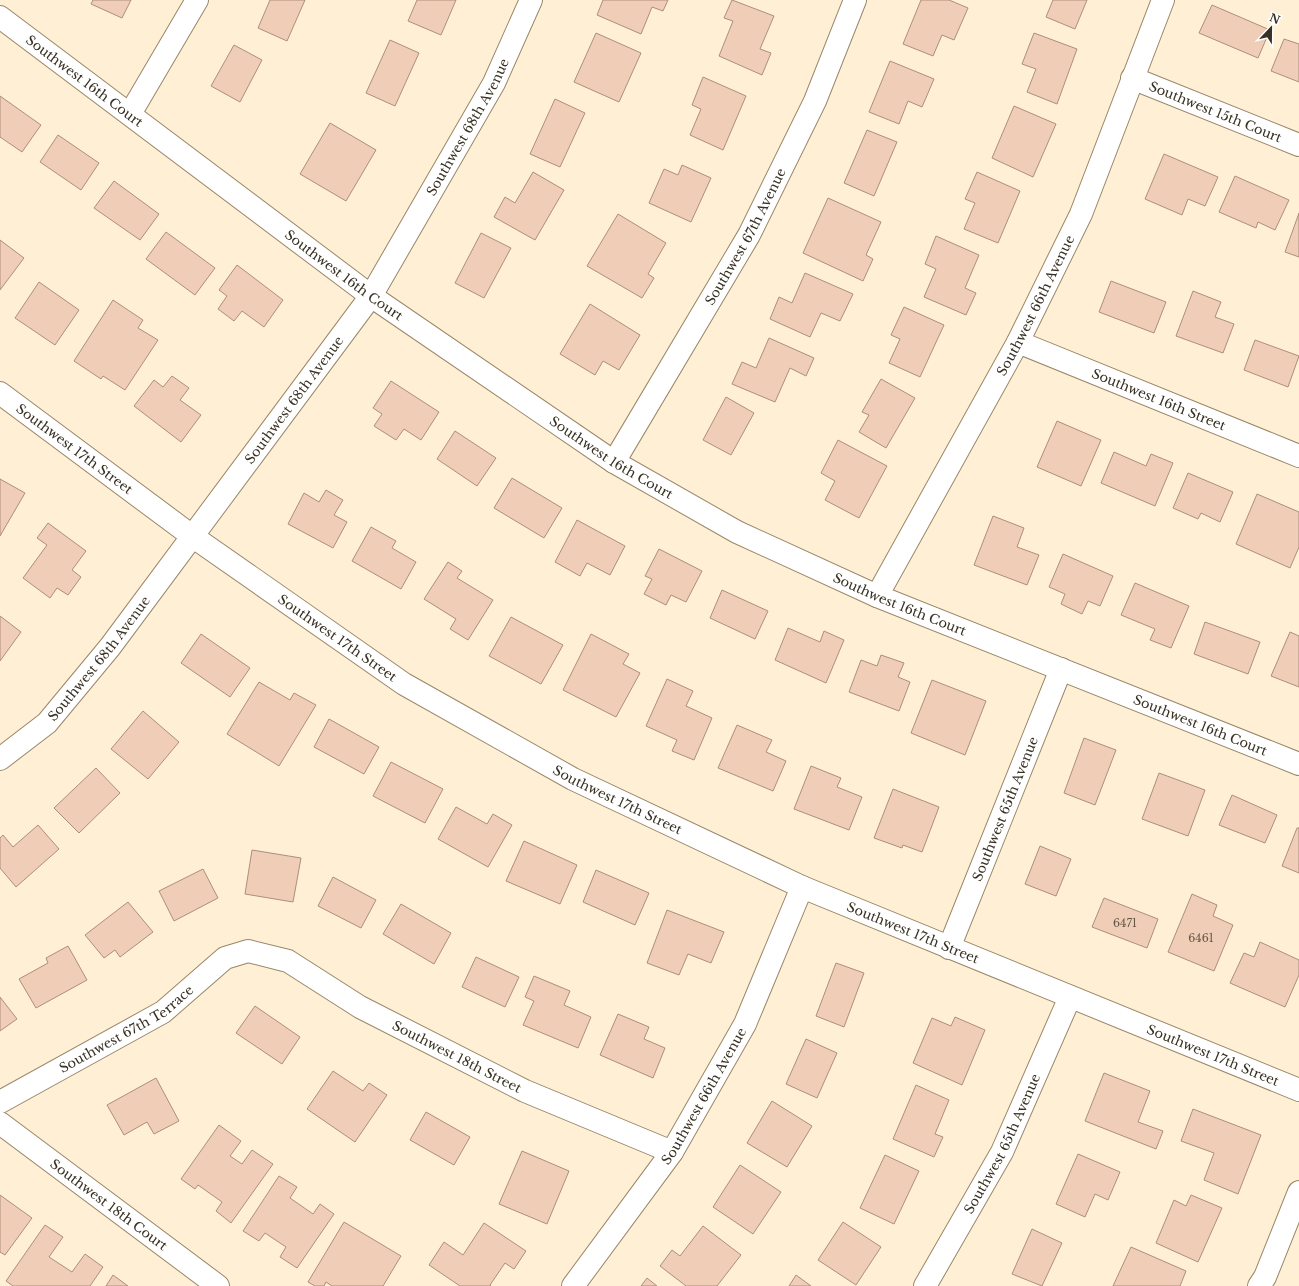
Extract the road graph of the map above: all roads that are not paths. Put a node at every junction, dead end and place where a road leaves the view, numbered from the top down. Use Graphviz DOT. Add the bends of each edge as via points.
graph roads {
  1 [pos="197,0"];
  2 [pos="531,0"];
  3 [pos="855,0"];
  4 [pos="1163,0"];
  5 [pos="0,18"];
  6 [pos="1132,78"];
  7 [pos="130,114"];
  8 [pos="1299,145"];
  9 [pos="371,296"];
  10 [pos="1018,342"];
  11 [pos="0,392"];
  12 [pos="1299,456"];
  13 [pos="614,462"];
  14 [pos="192,536"];
  15 [pos="877,596"];
  16 [pos="1060,669"];
  17 [pos="0,759"];
  18 [pos="1299,764"];
  19 [pos="802,887"];
  20 [pos="949,948"];
  21 [pos="248,951"];
  22 [pos="1070,997"];
  23 [pos="1299,1090"];
  24 [pos="0,1102"];
  25 [pos="0,1123"];
  26 [pos="672,1152"];
  27 [pos="1299,1192"];
  28 [pos="218,1286"];
  29 [pos="573,1286"];
  30 [pos="925,1286"];
  31 [pos="1259,1286"];
  1 -- 7 [label="street"];
  2 -- 9 [label="street, Southwest 68th Avenue" via="494,83"];
  3 -- 13 [label="street, Southwest 67th Avenue" via="815,101 749,235"];
  4 -- 6 [label="street, Southwest 66th Avenue"];
  5 -- 7 [label="street, Southwest 16th Court"];
  6 -- 8 [label="street, Southwest 15th Court"];
  6 -- 10 [label="street, Southwest 66th Avenue" via="1080,214"];
  7 -- 9 [label="street, Southwest 16th Court"];
  9 -- 13 [label="street, Southwest 16th Court"];
  9 -- 14 [label="street, Southwest 68th Avenue"];
  10 -- 12 [label="street, Southwest 16th Street"];
  10 -- 15 [label="street, Southwest 66th Avenue"];
  11 -- 14 [label="street, Southwest 17th Street"];
  13 -- 15 [label="street, Southwest 16th Court" via="737,532"];
  14 -- 17 [label="street, Southwest 68th Avenue" via="110,646 47,723"];
  14 -- 19 [label="street, Southwest 17th Street" via="404,684 573,779"];
  15 -- 16 [label="street, Southwest 16th Court"];
  16 -- 18 [label="street, Southwest 16th Court"];
  16 -- 20 [label="street, Southwest 65th Avenue"];
  19 -- 20 [label="street, Southwest 17th Street"];
  19 -- 26 [label="street, Southwest 66th Avenue" via="745,1024"];
  20 -- 22 [label="street, Southwest 17th Street"];
  21 -- 24 [label="street, Southwest 67th Terrace" via="225,958 163,1012"];
  21 -- 26 [label="street, Southwest 18th Street" via="288,961 360,1007 525,1091"];
  22 -- 23 [label="street, Southwest 17th Street"];
  22 -- 30 [label="street, Southwest 65th Avenue" via="1002,1152"];
  25 -- 28 [label="street, Southwest 18th Court"];
  26 -- 29 [label="street, Southwest 66th Avenue"];
  27 -- 31 [label="street"];
}
